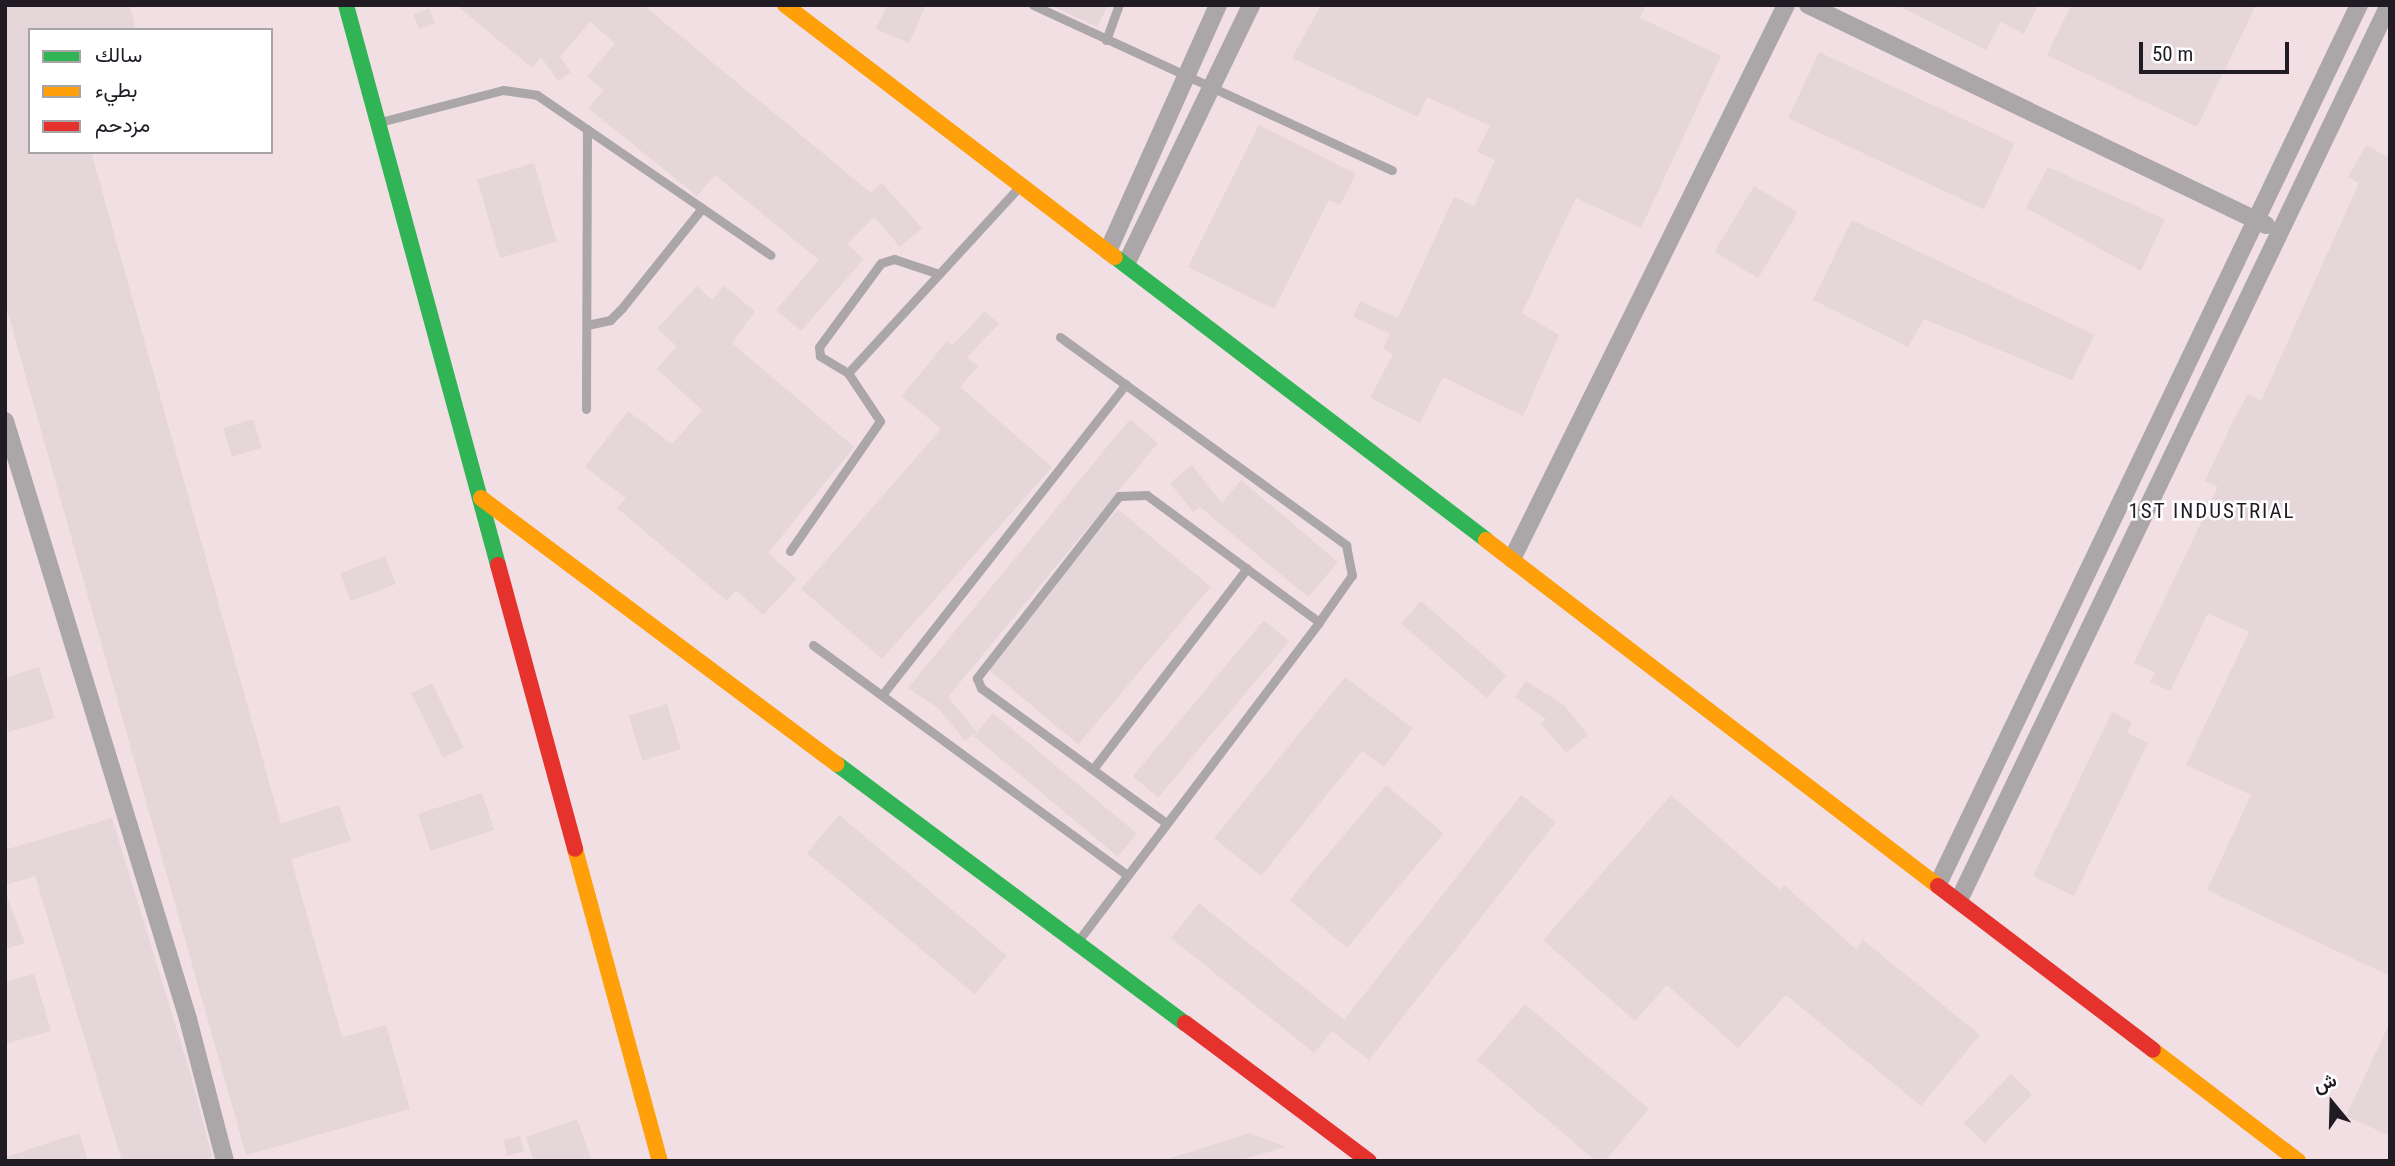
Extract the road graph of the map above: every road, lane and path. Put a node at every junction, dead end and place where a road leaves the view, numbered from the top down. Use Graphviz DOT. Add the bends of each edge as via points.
graph roads {
  1 [pos="346,5"];
  2 [pos="785,5"];
  3 [pos="1033,5"];
  4 [pos="1119,5"];
  5 [pos="1218,5"];
  6 [pos="1251,5"];
  7 [pos="1786,5"];
  8 [pos="1808,5"];
  9 [pos="2359,5"];
  10 [pos="2389,5"];
  11 [pos="1106,40"];
  12 [pos="1182,75"];
  13 [pos="1212,88"];
  14 [pos="378,122"];
  15 [pos="587,129"];
  16 [pos="1392,170"];
  17 [pos="1021,185"];
  18 [pos="702,208"];
  19 [pos="2256,221"];
  20 [pos="2280,232"];
  21 [pos="1108,251"];
  22 [pos="771,255"];
  23 [pos="1126,264"];
  24 [pos="939,274"];
  25 [pos="587,325"];
  26 [pos="1060,337"];
  27 [pos="848,373"];
  28 [pos="1126,384"];
  29 [pos="586,409"];
  30 [pos="5,421"];
  31 [pos="481,498"];
  32 [pos="790,551"];
  33 [pos="1512,559"];
  34 [pos="1247,568"];
  35 [pos="1319,622"];
  36 [pos="813,645"];
  37 [pos="881,695"];
  38 [pos="1093,769"];
  39 [pos="1167,823"];
  40 [pos="1127,875"];
  41 [pos="1938,884"];
  42 [pos="1959,900"];
  43 [pos="1076,942"];
  44 [pos="225,1161"];
  45 [pos="660,1161"];
  46 [pos="1369,1161"];
  47 [pos="2298,1161"];
  1 -- 14 [label="street"];
  2 -- 17 [label="street"];
  3 -- 11 [label="lane"];
  4 -- 11 [label="lane"];
  5 -- 12 [label="street"];
  6 -- 13 [label="street"];
  7 -- 33 [label="street"];
  8 -- 19 [label="street"];
  9 -- 19 [label="street"];
  10 -- 20 [label="street"];
  11 -- 12 [label="lane"];
  12 -- 13 [label="lane"];
  12 -- 21 [label="street"];
  13 -- 16 [label="lane"];
  13 -- 23 [label="street"];
  14 -- 15 [label="lane" via="503,90 537,95"];
  14 -- 31 [label="street"];
  15 -- 18 [label="lane"];
  15 -- 25 [label="lane"];
  17 -- 21 [label="street"];
  17 -- 24 [label="lane"];
  18 -- 22 [label="lane"];
  18 -- 25 [label="lane" via="622,308 610,320"];
  19 -- 20 [label="street"];
  19 -- 41 [label="street"];
  20 -- 42 [label="street"];
  21 -- 23 [label="street"];
  23 -- 33 [label="street"];
  24 -- 27 [label="lane"];
  24 -- 27 [label="lane" via="894,259 881,263 819,347 820,356"];
  25 -- 29 [label="lane"];
  26 -- 28 [label="lane"];
  27 -- 32 [label="lane" via="880,421"];
  28 -- 35 [label="lane" via="1346,545 1352,575"];
  28 -- 37 [label="lane"];
  30 -- 44 [label="street"];
  31 -- 43 [label="street"];
  31 -- 45 [label="street"];
  33 -- 41 [label="street"];
  34 -- 35 [label="lane"];
  34 -- 38 [label="lane"];
  34 -- 38 [label="lane" via="1147,495 1119,496 977,678 981,688"];
  35 -- 39 [label="lane"];
  36 -- 37 [label="lane"];
  37 -- 40 [label="lane"];
  38 -- 39 [label="lane"];
  39 -- 40 [label="lane"];
  40 -- 43 [label="lane"];
  41 -- 42 [label="street"];
  42 -- 47 [label="street"];
  43 -- 46 [label="street"];
}
